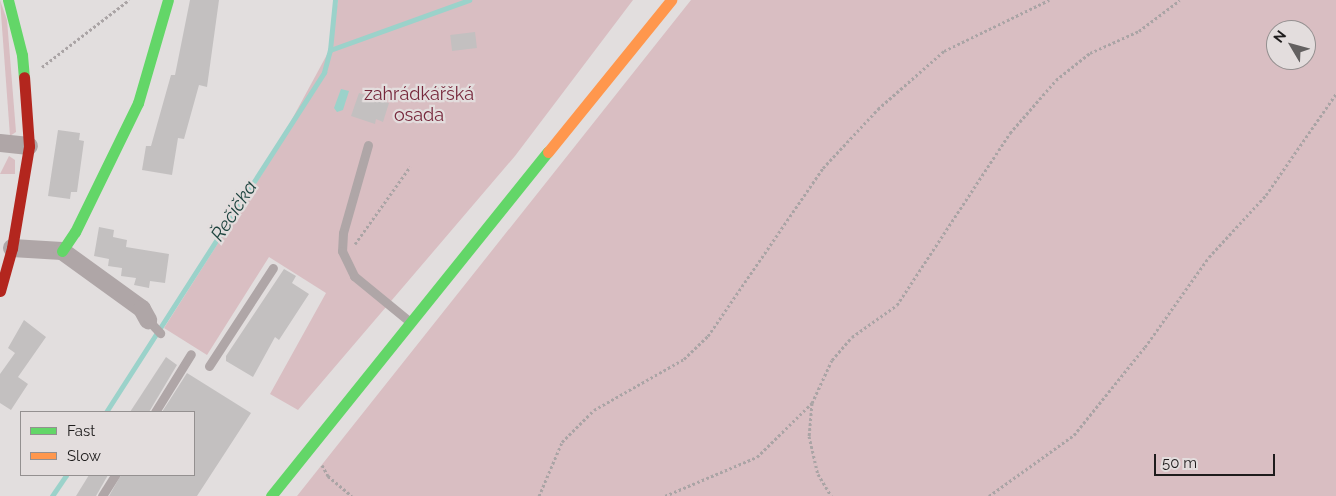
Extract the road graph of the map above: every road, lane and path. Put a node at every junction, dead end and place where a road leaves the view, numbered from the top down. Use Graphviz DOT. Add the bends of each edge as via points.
graph roads {
  1 [pos="8,0"];
  2 [pos="129,0"];
  3 [pos="168,0"];
  4 [pos="671,0"];
  5 [pos="1049,0"];
  6 [pos="1180,0"];
  7 [pos="25,83"];
  8 [pos="1336,94"];
  9 [pos="0,143"];
  10 [pos="368,145"];
  11 [pos="29,146"];
  12 [pos="410,167"];
  13 [pos="12,248"];
  14 [pos="62,251"];
  15 [pos="345,259"];
  16 [pos="273,268"];
  17 [pos="0,291"];
  18 [pos="411,323"];
  19 [pos="154,326"];
  20 [pos="192,354"];
  21 [pos="208,366"];
  22 [pos="812,403"];
  23 [pos="156,411"];
  24 [pos="309,449"];
  25 [pos="114,476"];
  26 [pos="102,496"];
  27 [pos="271,496"];
  28 [pos="352,496"];
  29 [pos="540,496"];
  30 [pos="665,496"];
  31 [pos="831,496"];
  32 [pos="989,496"];
  1 -- 7 [label="main road" via="18,30"];
  2 -- 7 [label="path" via="64,48"];
  3 -- 14 [label="main road" via="138,103 75,232"];
  4 -- 18 [label="main road"];
  5 -- 29 [label="path" via="944,51 878,109 823,168 708,336 684,358 594,410 562,442"];
  6 -- 22 [label="path" via="1139,31 1090,54 1056,80 1010,133 897,305 852,337 832,360"];
  7 -- 11 [label="main road"];
  8 -- 32 [label="path" via="1266,195 1209,257 1145,347 1074,435"];
  9 -- 11 [label="street"];
  10 -- 15 [label="lane" via="343,233"];
  11 -- 13 [label="main road"];
  12 -- 15 [label="path"];
  13 -- 14 [label="street"];
  13 -- 17 [label="main road"];
  14 -- 19 [label="street" via="142,309"];
  15 -- 18 [label="lane" via="354,276"];
  16 -- 21 [label="lane"];
  18 -- 24 [label="main road"];
  20 -- 23 [label="lane"];
  22 -- 30 [label="path" via="757,457"];
  22 -- 31 [label="path" via="809,436 818,474"];
  24 -- 27 [label="main road"];
  24 -- 28 [label="path" via="328,476"];
  25 -- 26 [label="lane"];
}
